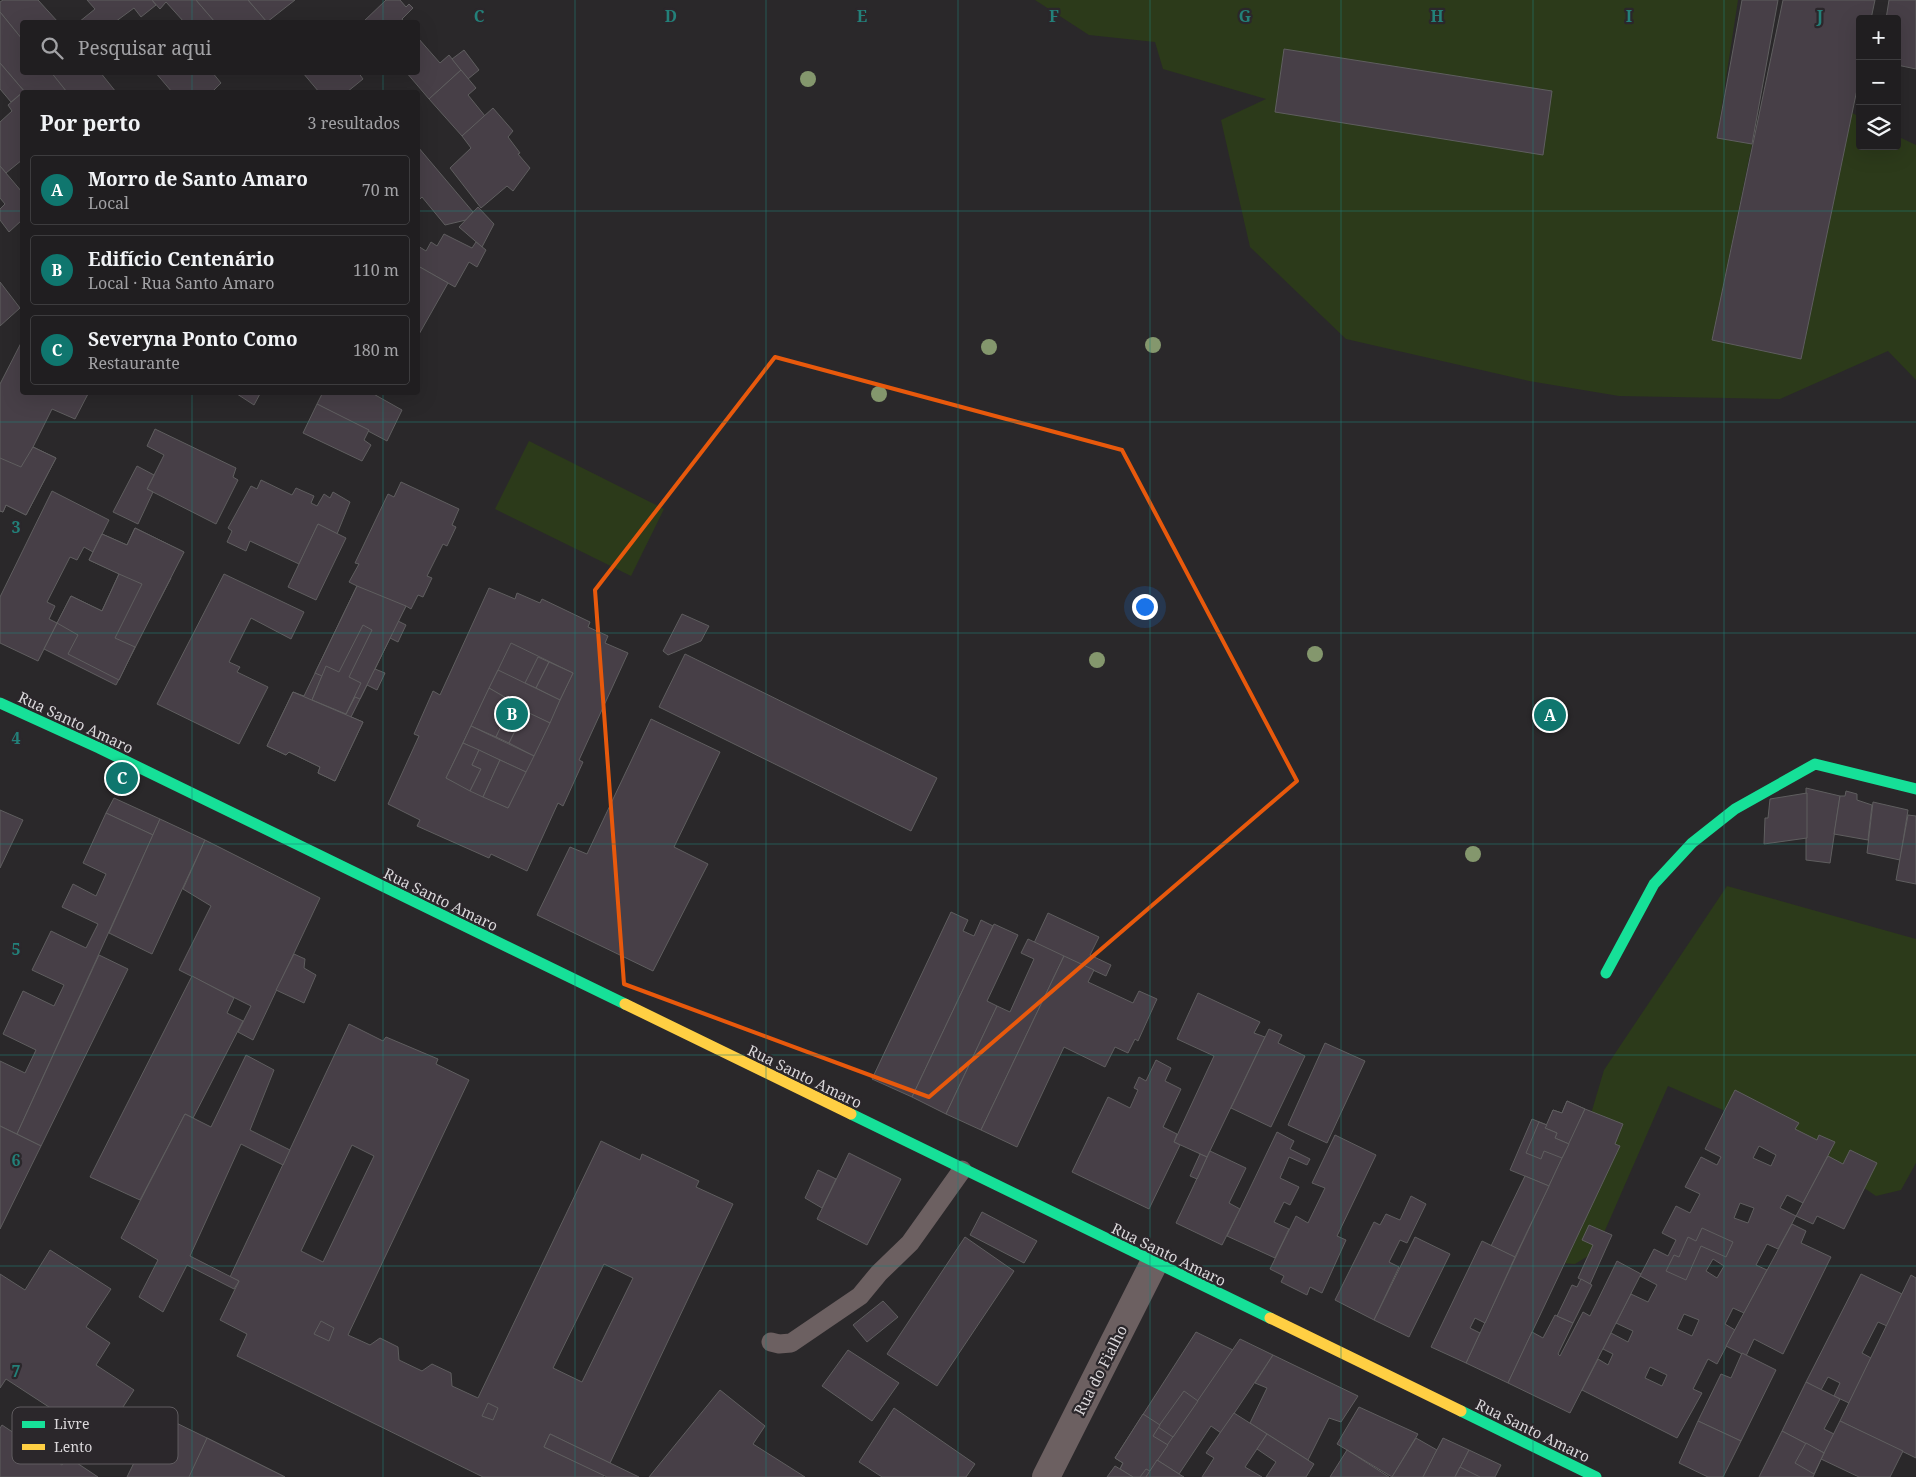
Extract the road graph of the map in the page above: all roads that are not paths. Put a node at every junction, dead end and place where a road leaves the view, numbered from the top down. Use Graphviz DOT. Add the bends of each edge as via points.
graph roads {
  1 [pos="0,703"];
  2 [pos="1916,789"];
  3 [pos="1606,973"];
  4 [pos="962,1170"];
  5 [pos="1154,1263"];
  6 [pos="771,1342"];
  7 [pos="1046,1477"];
  8 [pos="1596,1477"];
  1 -- 4 [label="street, Rua Santo Amaro" via="117,757"];
  2 -- 3 [label="street" via="1815,764 1736,809 1692,843 1654,884"];
  4 -- 5 [label="street, Rua Santo Amaro"];
  4 -- 6 [label="lane" via="910,1243 879,1272 860,1296 791,1343"];
  5 -- 7 [label="street, Rua do Fialho"];
  5 -- 8 [label="street, Rua Santo Amaro"];
}
